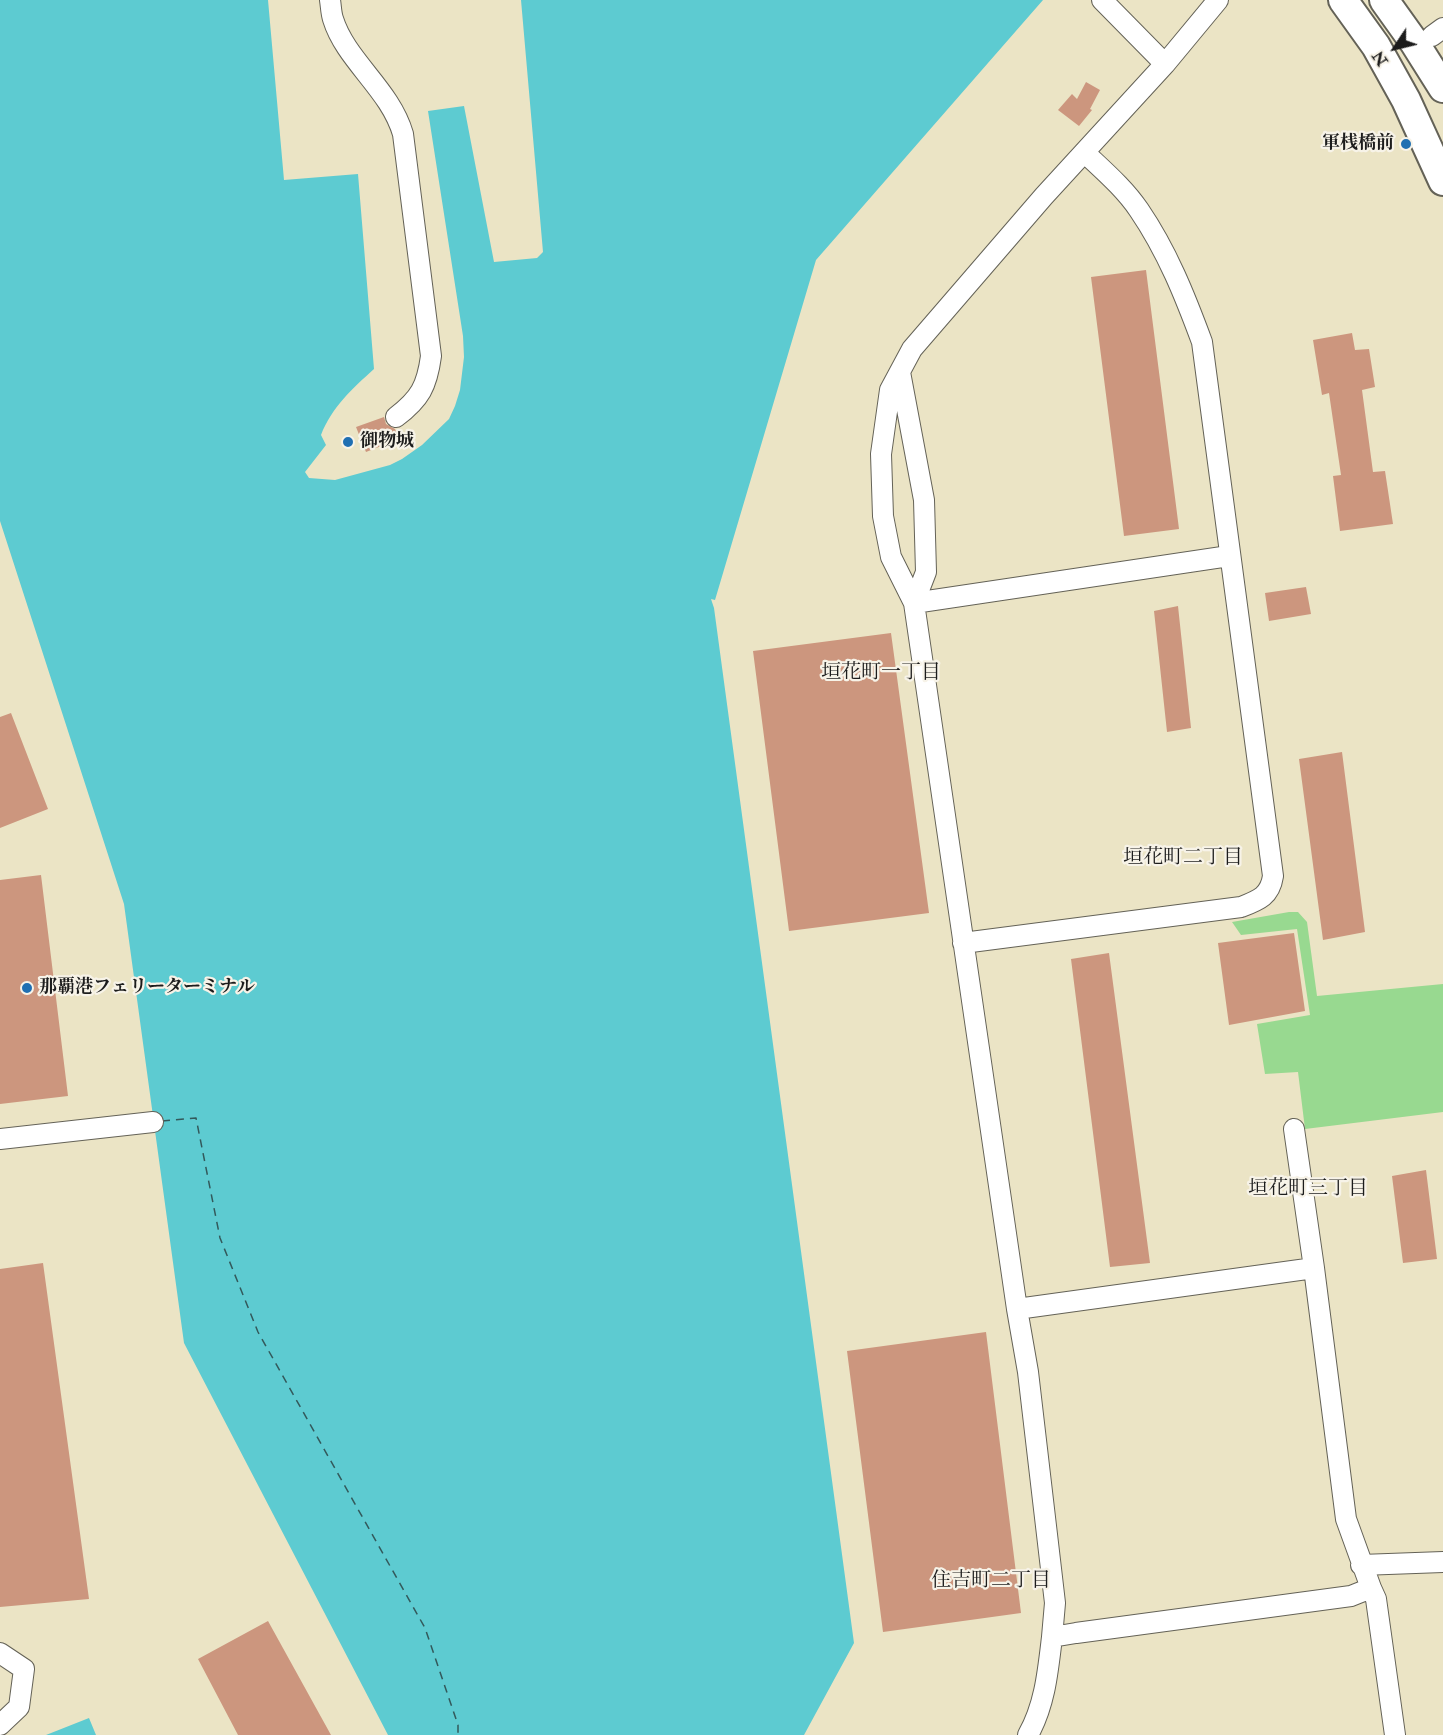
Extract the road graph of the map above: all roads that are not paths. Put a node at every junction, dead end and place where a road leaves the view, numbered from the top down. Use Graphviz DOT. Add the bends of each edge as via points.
graph roads {
  1 [pos="330,0"];
  2 [pos="1102,0"];
  3 [pos="1218,0"];
  4 [pos="1343,0"];
  5 [pos="1384,0"];
  6 [pos="1406,0"];
  7 [pos="1435,44"];
  8 [pos="1165,64"];
  9 [pos="1443,88"];
  10 [pos="1443,99"];
  11 [pos="1085,153"];
  12 [pos="1443,181"];
  13 [pos="900,372"];
  14 [pos="396,417"];
  15 [pos="1229,555"];
  16 [pos="914,603"];
  17 [pos="963,943"];
  18 [pos="153,1122"];
  19 [pos="1294,1129"];
  20 [pos="0,1139"];
  21 [pos="1314,1268"];
  22 [pos="1017,1310"];
  23 [pos="1443,1562"];
  24 [pos="1361,1565"];
  25 [pos="1371,1588"];
  26 [pos="1052,1637"];
  27 [pos="0,1653"];
  28 [pos="0,1725"];
  29 [pos="1028,1735"];
  30 [pos="1395,1735"];
  1 -- 14 [label="street" via="342,37 390,104 403,134 431,356 423,389"];
  2 -- 8 [label="street"];
  3 -- 8 [label="street"];
  4 -- 12 [label="highway" via="1376,46 1406,100"];
  5 -- 7 [label="highway"];
  6 -- 7 [label="highway"];
  7 -- 9 [label="highway"];
  7 -- 10 [label="highway"];
  8 -- 11 [label="street"];
  11 -- 13 [label="street" via="912,349"];
  11 -- 15 [label="street" via="1138,209 1182,287 1202,342"];
  13 -- 16 [label="street" via="924,500 926,572"];
  13 -- 16 [label="street" via="890,390 881,454 883,516 891,557"];
  15 -- 16 [label="street"];
  15 -- 17 [label="street" via="1272,887 1261,898 1241,907"];
  16 -- 17 [label="street"];
  17 -- 22 [label="street"];
  18 -- 20 [label="street"];
  19 -- 21 [label="street"];
  21 -- 22 [label="street"];
  21 -- 24 [label="street" via="1346,1519"];
  22 -- 26 [label="street" via="1051,1559 1055,1603"];
  23 -- 24 [label="street"];
  24 -- 25 [label="street"];
  25 -- 26 [label="street" via="1351,1596"];
  25 -- 30 [label="street" via="1376,1599"];
  26 -- 29 [label="street" via="1037,1720"];
  27 -- 28 [label="street" via="24,1669 20,1707"];
}
